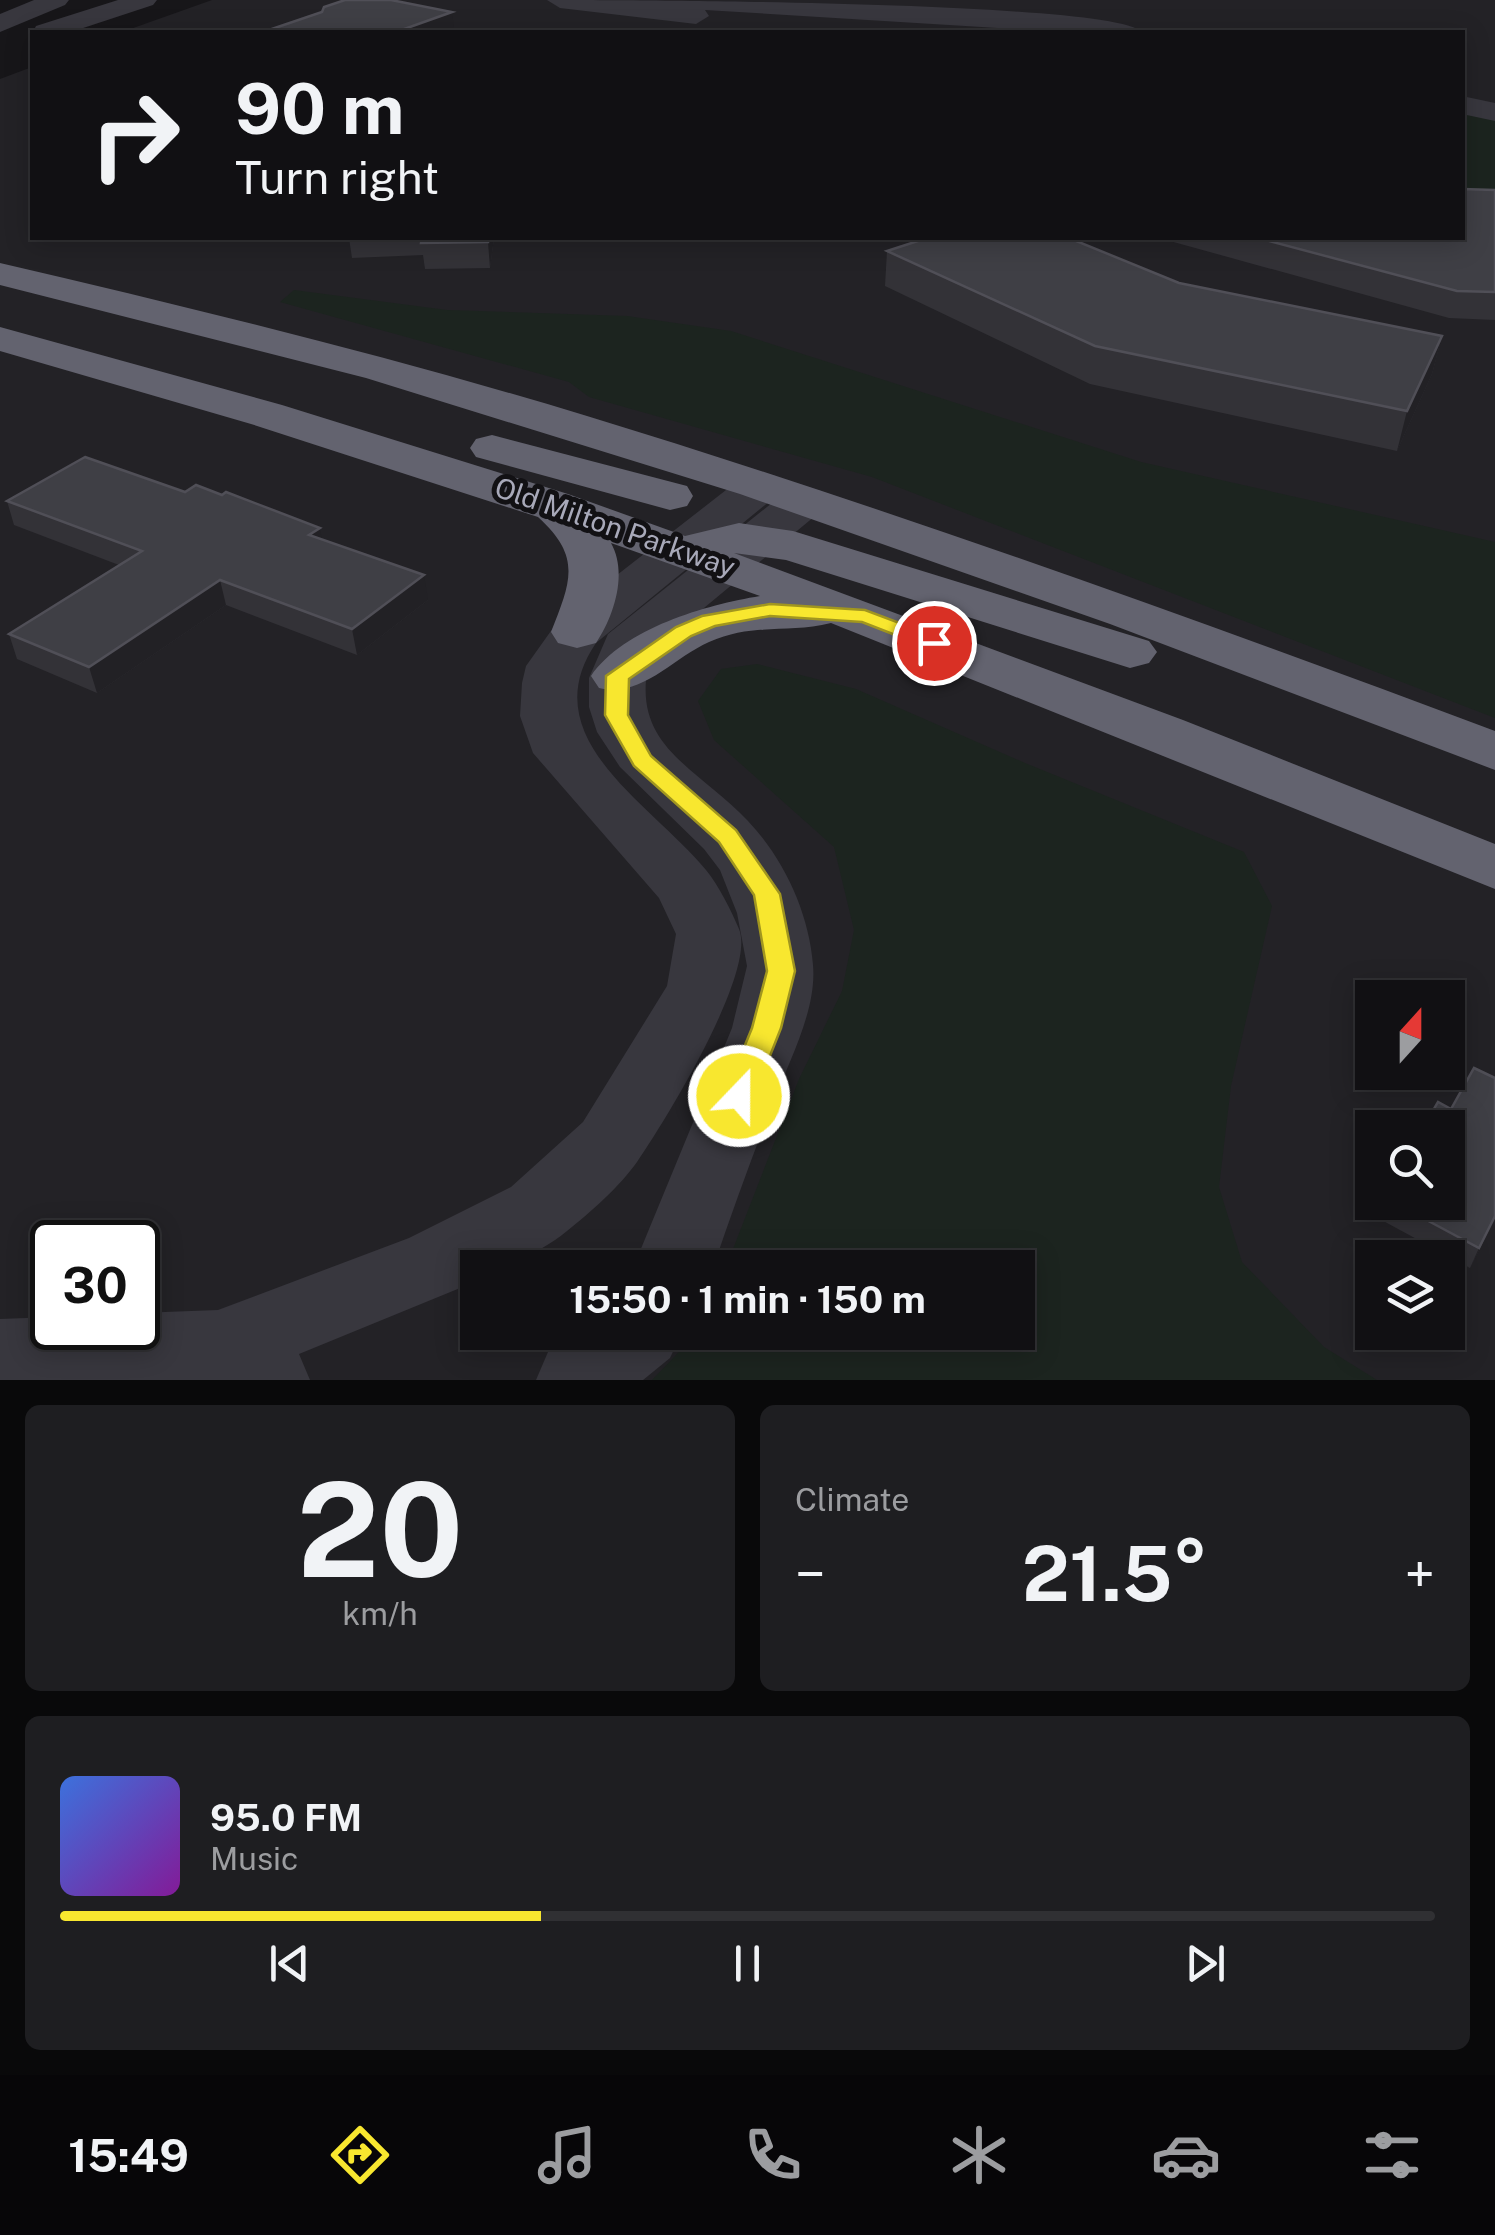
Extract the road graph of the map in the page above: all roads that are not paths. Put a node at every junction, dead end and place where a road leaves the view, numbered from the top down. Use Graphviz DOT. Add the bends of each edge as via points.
graph roads {
  1 [pos="56,0"];
  2 [pos="144,0"];
  3 [pos="170,0"];
  4 [pos="560,0"];
  5 [pos="661,0"];
  6 [pos="1004,18"];
  7 [pos="0,24"];
  8 [pos="52,30"];
  9 [pos="85,30"];
  10 [pos="1110,30"];
  11 [pos="0,32"];
  12 [pos="30,37"];
  13 [pos="30,38"];
  14 [pos="0,50"];
  15 [pos="1465,90"];
  16 [pos="1495,96"];
  17 [pos="1465,106"];
  18 [pos="1495,112"];
  19 [pos="0,274"];
  20 [pos="0,339"];
  21 [pos="267,414"];
  22 [pos="549,502"];
  23 [pos="743,525"];
  24 [pos="865,616"];
  25 [pos="598,654"];
  26 [pos="1495,752"];
  27 [pos="1495,868"];
  28 [pos="681,1250"];
  29 [pos="617,1350"];
  30 [pos="0,1356"];
  31 [pos="243,1364"];
  32 [pos="578,1380"];
  1 -- 7 [label="street"];
  2 -- 8 [label="street"];
  3 -- 9 [label="street"];
  4 -- 6 [label="street" via="647,13"];
  5 -- 6 [label="street"];
  6 -- 10 [label="street"];
  11 -- 12 [label="street"];
  13 -- 14 [label="street"];
  15 -- 16 [label="street"];
  17 -- 18 [label="street"];
  19 -- 23 [label="highway, Old Milton Parkway" via="385,373"];
  20 -- 21 [label="highway, Old Milton Parkway"];
  21 -- 22 [label="highway, Old Milton Parkway"];
  21 -- 23 [label="highway" via="362,422 498,449"];
  22 -- 23 [label="highway, Old Milton Parkway"];
  22 -- 25 [label="highway" via="595,552"];
  23 -- 24 [label="highway, Old Milton Parkway"];
  23 -- 25 [label="street" via="627,645"];
  23 -- 26 [label="highway" via="1027,622 1230,680 1392,712"];
  24 -- 25 [label="highway" via="779,610 710,621"];
  24 -- 27 [label="highway, Old Milton Parkway"];
  25 -- 28 [label="street" via="616,715 642,760 728,836 767,894 781,971 766,1028"];
  25 -- 31 [label="street" via="554,666 546,700 552,732 562,752 685,887 709,934 701,986 609,1143 538,1210"];
  29 -- 32 [label="street"];
  30 -- 31 [label="street"];
}
